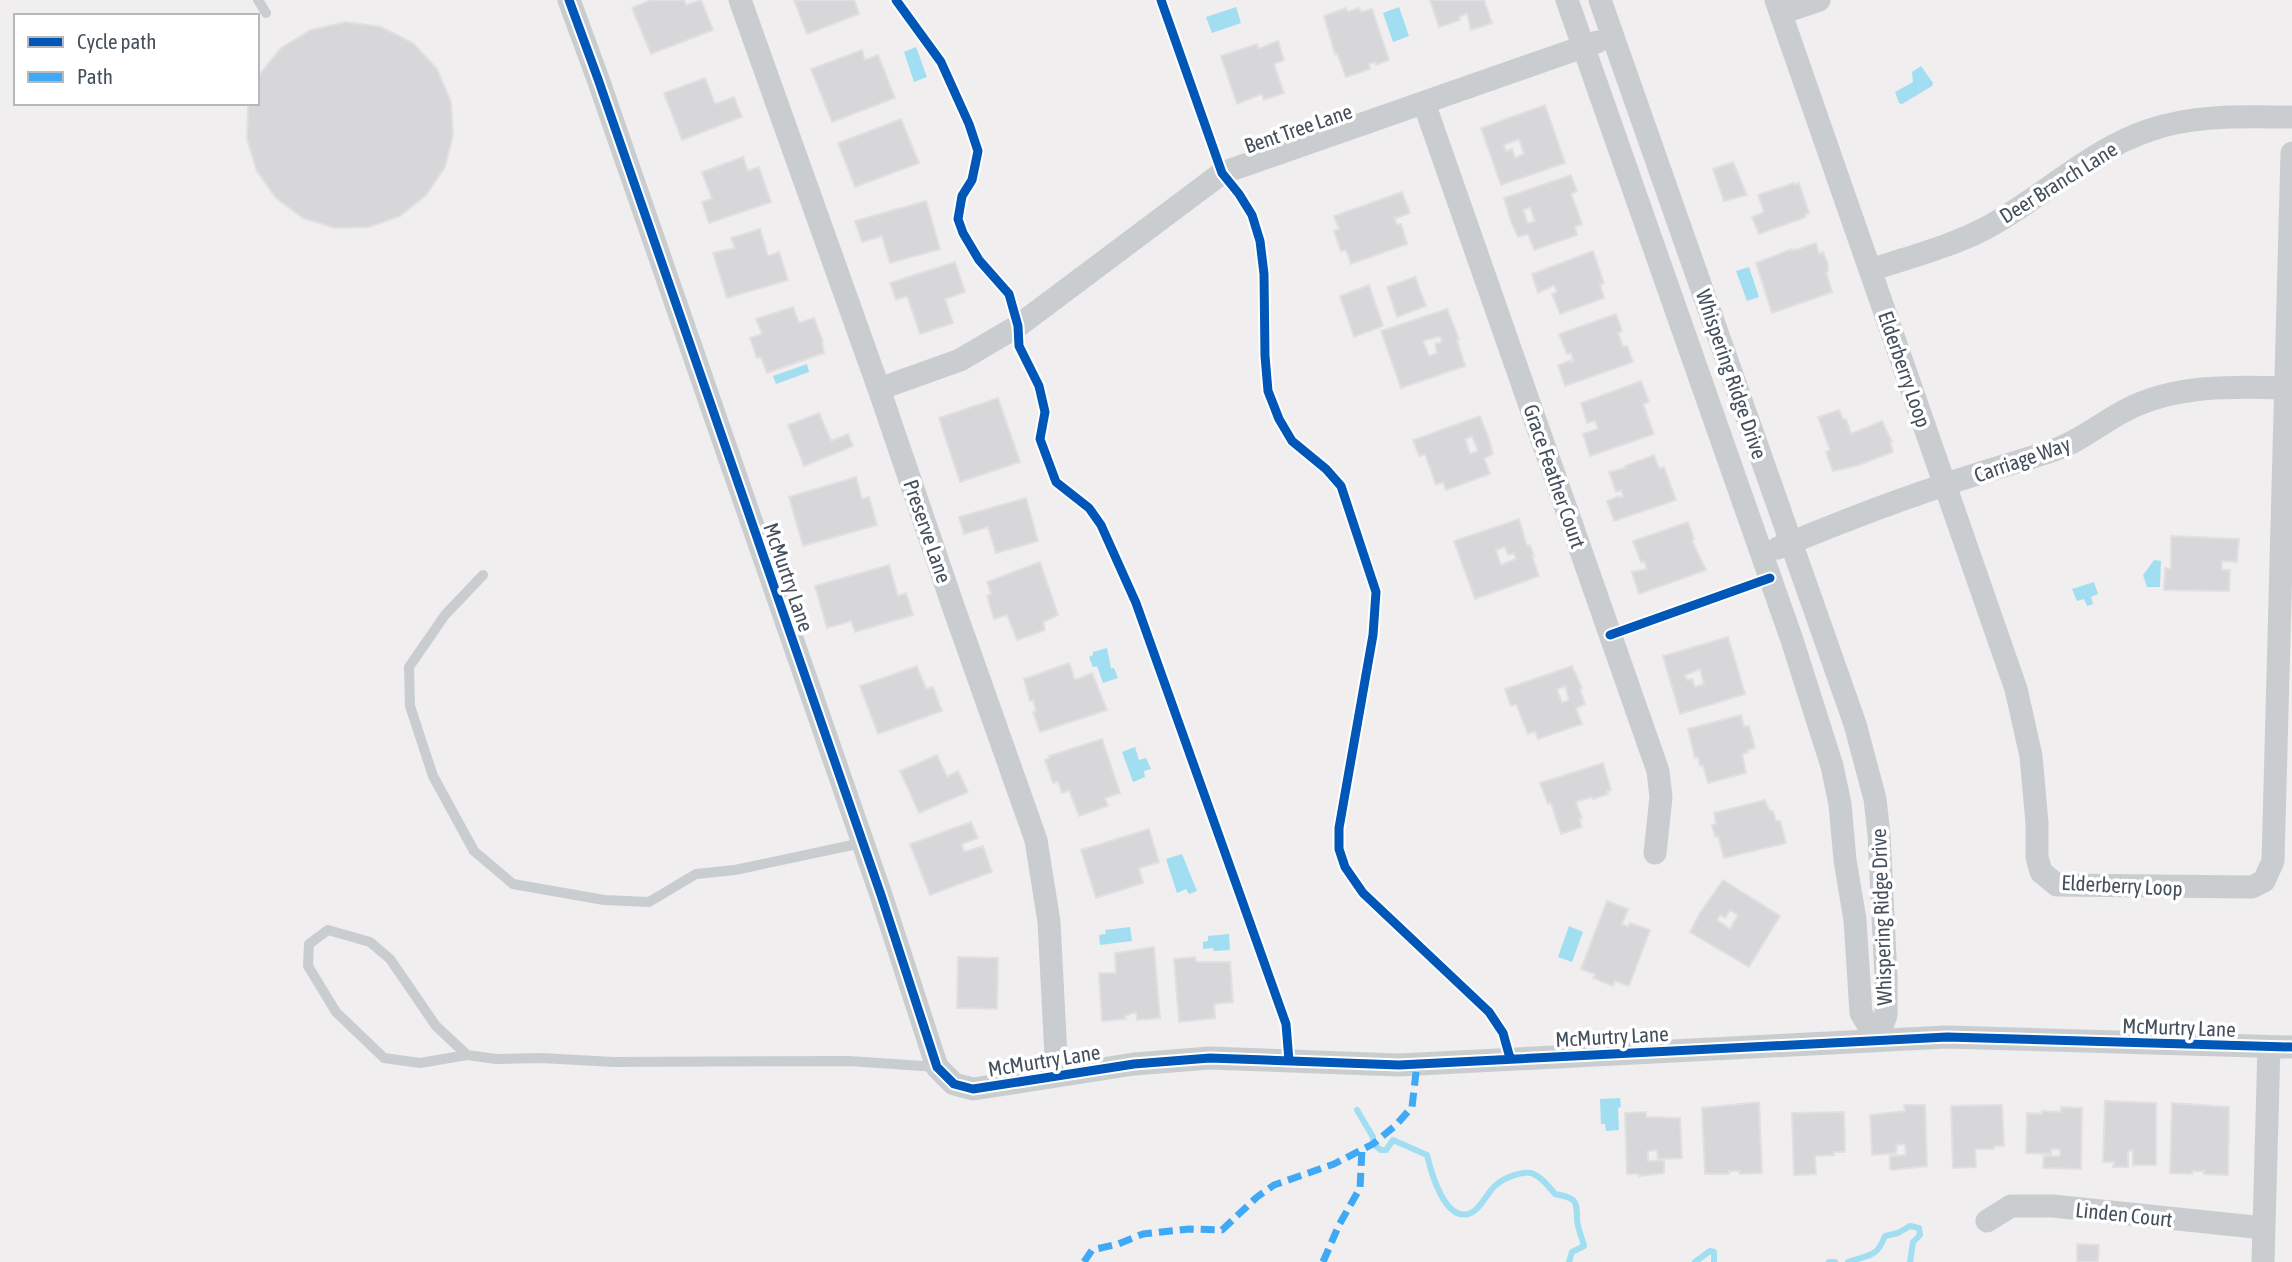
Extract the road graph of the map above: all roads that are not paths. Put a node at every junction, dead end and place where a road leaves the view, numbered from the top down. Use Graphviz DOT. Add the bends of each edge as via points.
graph roads {
  1 [pos="258,0"];
  2 [pos="569,0"];
  3 [pos="740,0"];
  4 [pos="1567,0"];
  5 [pos="1600,0"];
  6 [pos="1819,0"];
  7 [pos="1779,7"];
  8 [pos="265,13"];
  9 [pos="1613,37"];
  10 [pos="1584,47"];
  11 [pos="1424,103"];
  12 [pos="2292,117"];
  13 [pos="2292,153"];
  14 [pos="1871,270"];
  15 [pos="2285,388"];
  16 [pos="879,389"];
  17 [pos="1945,484"];
  18 [pos="1791,542"];
  19 [pos="1762,554"];
  20 [pos="483,575"];
  21 [pos="862,843"];
  22 [pos="1655,853"];
  23 [pos="1877,1040"];
  24 [pos="2281,1047"];
  25 [pos="467,1055"];
  26 [pos="937,1067"];
  27 [pos="1057,1075"];
  28 [pos="1987,1221"];
  29 [pos="2264,1228"];
  30 [pos="2263,1262"];
  1 -- 8 [label="lane"];
  2 -- 21 [label="street, McMurtry Lane"];
  3 -- 16 [label="street, Preserve Lane"];
  4 -- 10 [label="street, Whispering Ridge Drive"];
  5 -- 9 [label="street, Whispering Ridge Drive"];
  6 -- 7 [label="street"];
  7 -- 14 [label="street, Elderberry Loop"];
  9 -- 10 [label="street, Bent Tree Lane"];
  9 -- 18 [label="street, Whispering Ridge Drive"];
  10 -- 11 [label="street, Bent Tree Lane"];
  10 -- 19 [label="street, Whispering Ridge Drive"];
  11 -- 16 [label="street, Bent Tree Lane" via="1222,173 1018,326 960,360"];
  11 -- 22 [label="street, Grace Feather Court" via="1658,771 1661,797"];
  12 -- 14 [label="street, Deer Branch Lane" via="2221,116 2147,130 2102,151 1986,228"];
  13 -- 15 [label="street, Elderberry Loop"];
  14 -- 17 [label="street, Elderberry Loop"];
  15 -- 17 [label="street, Carriage Way" via="2200,390 2157,398 2129,409 2077,441"];
  15 -- 17 [label="street, Elderberry Loop" via="2274,850 2264,881 2252,887 2057,886 2041,872 2031,756 2019,701"];
  16 -- 27 [label="street, Preserve Lane" via="1036,839 1049,922"];
  17 -- 18 [label="street, Carriage Way"];
  18 -- 19 [label="street, Carriage Way"];
  18 -- 23 [label="street, Whispering Ridge Drive" via="1855,724 1875,799 1886,978 1886,1014"];
  19 -- 23 [label="street, Whispering Ridge Drive" via="1832,766 1855,919 1861,1013"];
  20 -- 21 [label="lane" via="445,615 409,667 410,706 433,776 474,851 513,884 604,900 649,902 696,874"];
  21 -- 26 [label="street, McMurtry Lane"];
  23 -- 24 [label="street, McMurtry Lane" via="1987,1037"];
  23 -- 27 [label="street, McMurtry Lane" via="1399,1065 1210,1058"];
  24 -- 29 [label="street"];
  25 -- 25 [label="lane" via="420,1063 384,1058 336,1012 308,966 309,944 328,930 370,942 390,959 436,1026"];
  25 -- 26 [label="lane" via="613,1062 849,1061"];
  26 -- 27 [label="street, McMurtry Lane" via="954,1084 973,1089"];
  28 -- 29 [label="street, Linden Court" via="2011,1206 2053,1206"];
  29 -- 30 [label="street"];
}
